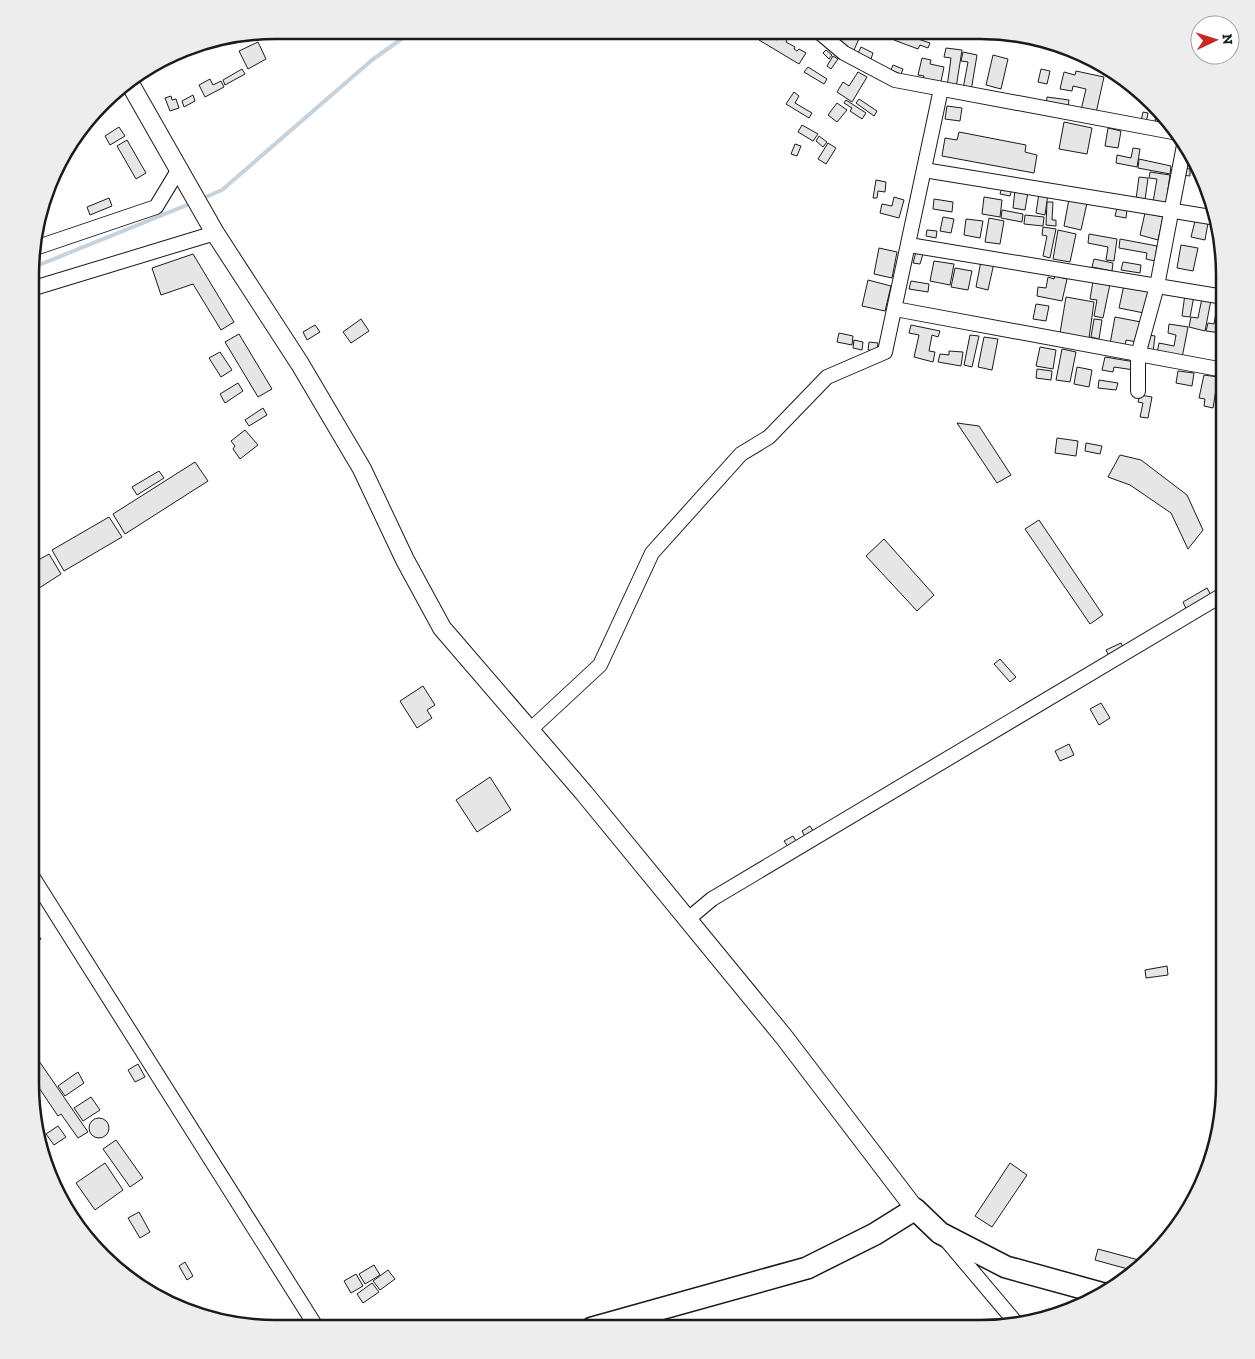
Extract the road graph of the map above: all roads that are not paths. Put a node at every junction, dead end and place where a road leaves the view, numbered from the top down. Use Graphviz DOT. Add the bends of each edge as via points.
graph roads {
  1 [pos="827,39"];
  2 [pos="131,87"];
  3 [pos="941,89"];
  4 [pos="1168,131"];
  5 [pos="1183,153"];
  6 [pos="924,170"];
  7 [pos="183,175"];
  8 [pos="1171,211"];
  9 [pos="1209,217"];
  10 [pos="213,230"];
  11 [pos="909,245"];
  12 [pos="41,246"];
  13 [pos="39,286"];
  14 [pos="1157,286"];
  15 [pos="1216,296"];
  16 [pos="895,309"];
  17 [pos="1138,355"];
  18 [pos="1216,369"];
  19 [pos="1138,391"];
  20 [pos="1216,599"];
  21 [pos="530,730"];
  22 [pos="39,887"];
  23 [pos="687,920"];
  24 [pos="915,1209"];
  25 [pos="940,1233"];
  26 [pos="1094,1291"];
  27 [pos="1012,1318"];
  28 [pos="312,1320"];
  29 [pos="621,1320"];
  1 -- 3 [label="street" via="895,80"];
  2 -- 7 [label="main road"];
  3 -- 4 [label="street"];
  3 -- 6 [label="street"];
  5 -- 8 [label="street"];
  6 -- 8 [label="street"];
  6 -- 11 [label="street"];
  7 -- 10 [label="main road"];
  7 -- 12 [label="street" via="156,207"];
  8 -- 9 [label="street"];
  8 -- 14 [label="street"];
  10 -- 13 [label="street"];
  10 -- 21 [label="main road" via="300,364 362,469 442,628"];
  11 -- 14 [label="street"];
  11 -- 16 [label="street"];
  14 -- 15 [label="street"];
  14 -- 17 [label="street"];
  16 -- 17 [label="street"];
  16 -- 21 [label="street" via="885,352 827,377 769,437 741,454 652,554 600,665"];
  17 -- 18 [label="street"];
  17 -- 19 [label="street"];
  20 -- 23 [label="street" via="712,899"];
  21 -- 23 [label="main road"];
  22 -- 28 [label="street"];
  23 -- 24 [label="main road" via="784,1037"];
  24 -- 25 [label="highway"];
  24 -- 29 [label="highway" via="875,1234 807,1268"];
  25 -- 26 [label="highway" via="1006,1267"];
  25 -- 27 [label="street"];
}
